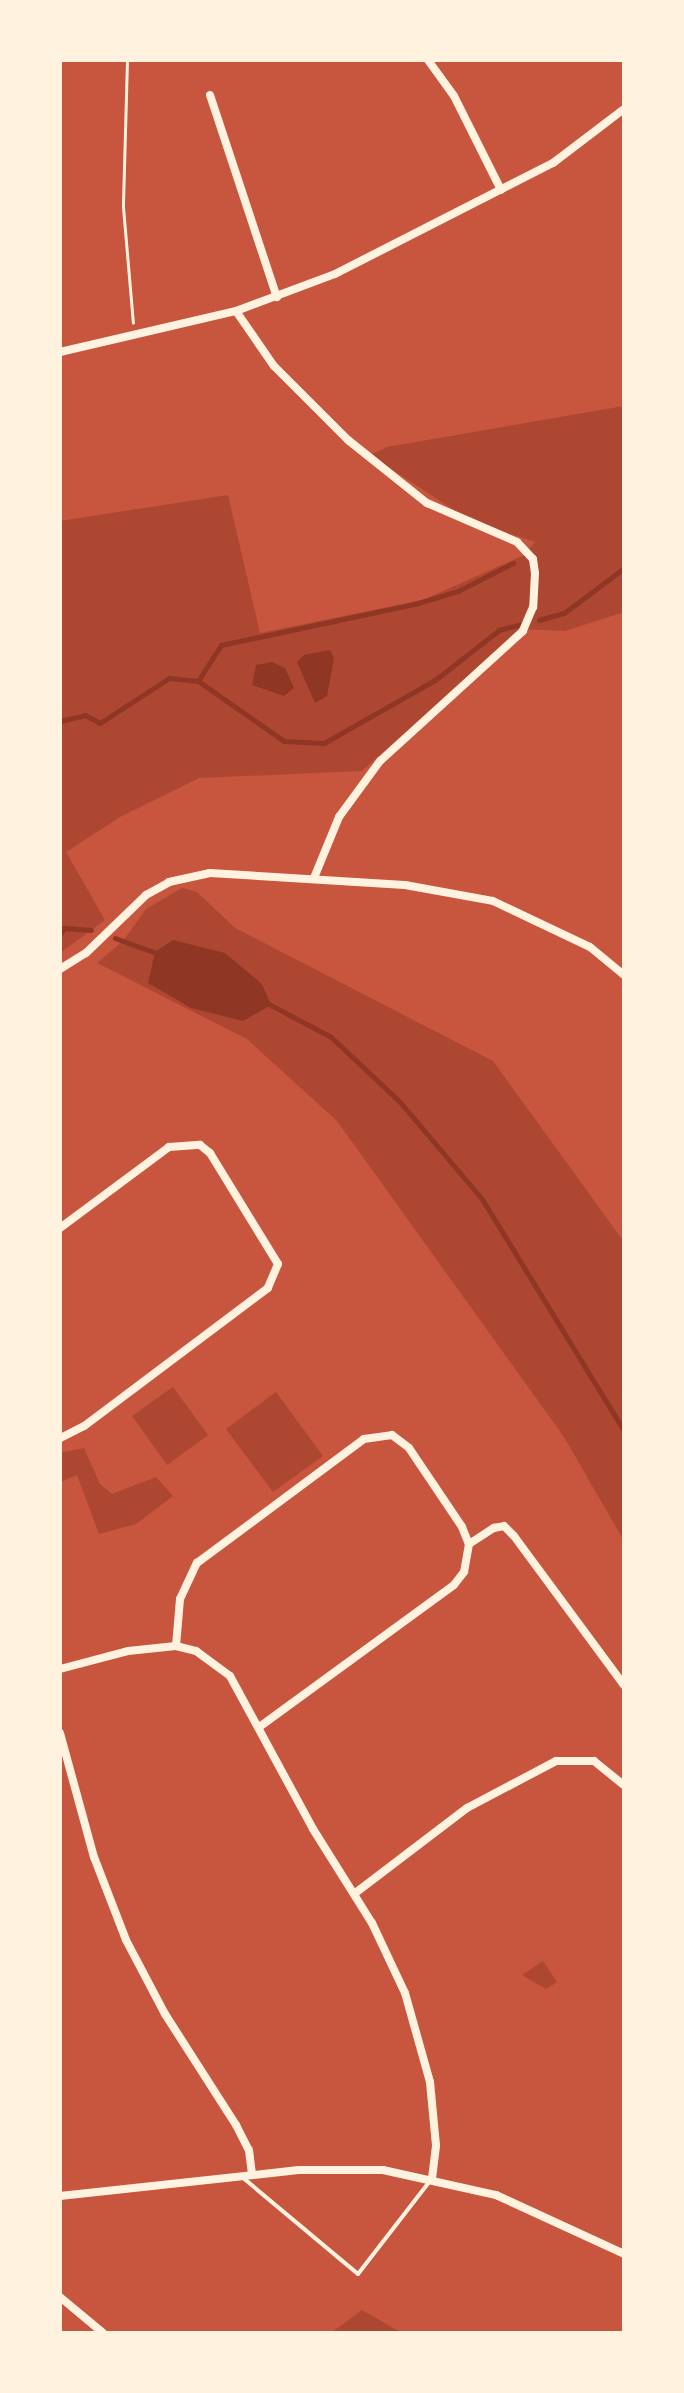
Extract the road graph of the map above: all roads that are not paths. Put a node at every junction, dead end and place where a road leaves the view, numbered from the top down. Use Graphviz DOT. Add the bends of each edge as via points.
graph roads {
  1 [pos="428,60"];
  2 [pos="210,95"];
  3 [pos="624,109"];
  4 [pos="501,190"];
  5 [pos="277,297"];
  6 [pos="236,311"];
  7 [pos="60,352"];
  8 [pos="314,878"];
  9 [pos="60,969"];
  10 [pos="624,975"];
  11 [pos="60,1228"];
  12 [pos="60,1438"];
  13 [pos="469,1544"];
  14 [pos="176,1646"];
  15 [pos="60,1669"];
  16 [pos="624,1685"];
  17 [pos="259,1727"];
  18 [pos="60,1733"];
  19 [pos="624,1785"];
  20 [pos="354,1894"];
  21 [pos="252,2174"];
  22 [pos="241,2176"];
  23 [pos="432,2177"];
  24 [pos="60,2196"];
  25 [pos="624,2254"];
  26 [pos="60,2297"];
  27 [pos="103,2333"];
  1 -- 4 [label="street" via="454,96"];
  2 -- 5 [label="street"];
  3 -- 4 [label="street" via="596,135"];
  4 -- 5 [label="street" via="392,248"];
  5 -- 6 [label="street"];
  6 -- 7 [label="street"];
  6 -- 8 [label="street" via="274,366 348,440 427,503 517,542 533,559 535,573 533,607 523,631 380,761 339,817"];
  8 -- 9 [label="street" via="210,873 169,882 146,895 86,953"];
  8 -- 10 [label="street" via="493,901 577,940"];
  11 -- 12 [label="street" via="169,1147 186,1143 210,1153 278,1264 268,1288 84,1426"];
  13 -- 14 [label="street" via="409,1448 392,1435 364,1439 197,1563 180,1599"];
  13 -- 16 [label="street" via="504,1526"];
  13 -- 17 [label="street" via="464,1572 454,1585"];
  14 -- 15 [label="street" via="128,1651"];
  14 -- 17 [label="street" via="206,1657 230,1676"];
  17 -- 20 [label="street"];
  18 -- 21 [label="street" via="94,1857 126,1940 165,2014 236,2125 249,2150"];
  19 -- 20 [label="street" via="594,1761 556,1761 467,1808"];
  20 -- 23 [label="street" via="393,1964 418,2032 435,2117"];
  21 -- 22 [label="street"];
  21 -- 23 [label="street" via="383,2170"];
  22 -- 23 [label="lane" via="358,2274"];
  22 -- 24 [label="street"];
  23 -- 25 [label="street" via="536,2210"];
  26 -- 27 [label="street"];
}
